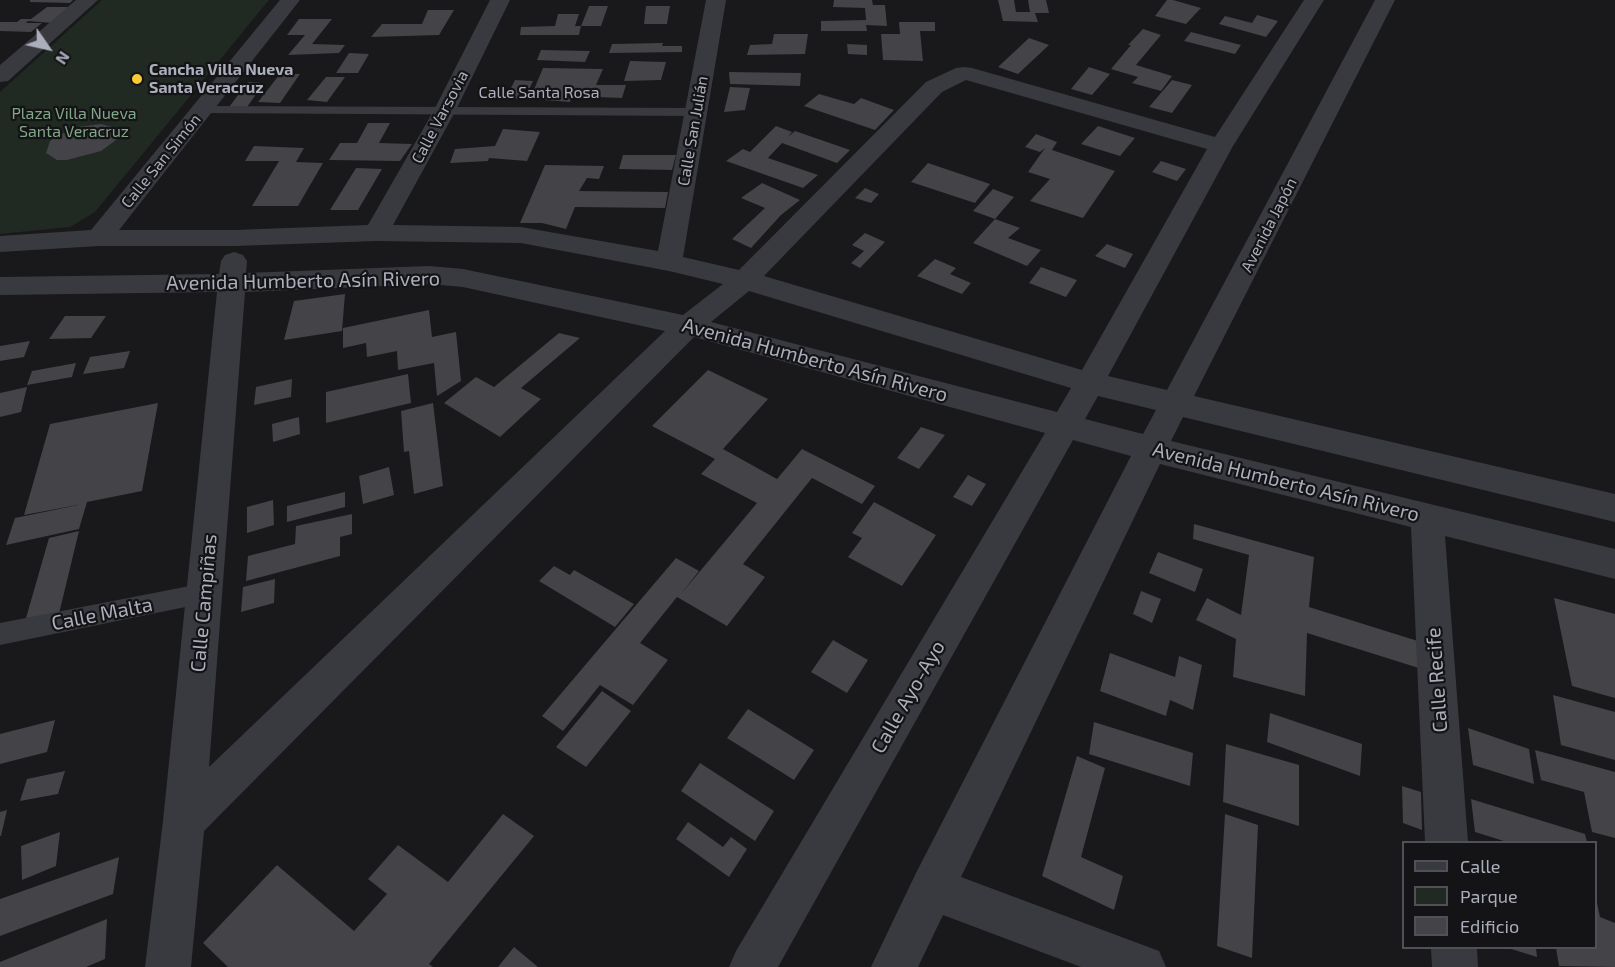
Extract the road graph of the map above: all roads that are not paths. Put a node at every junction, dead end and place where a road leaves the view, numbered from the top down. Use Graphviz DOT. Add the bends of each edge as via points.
graph roads {
  1 [pos="88,0"];
  2 [pos="290,0"];
  3 [pos="500,0"];
  4 [pos="716,0"];
  5 [pos="1314,0"];
  6 [pos="1385,0"];
  7 [pos="0,76"];
  8 [pos="202,110"];
  9 [pos="445,110"];
  10 [pos="696,112"];
  11 [pos="1221,146"];
  12 [pos="376,233"];
  13 [pos="99,238"];
  14 [pos="235,238"];
  15 [pos="0,244"];
  16 [pos="669,262"];
  17 [pos="745,280"];
  18 [pos="233,284"];
  19 [pos="0,286"];
  20 [pos="688,326"];
  21 [pos="1090,383"];
  22 [pos="1176,404"];
  23 [pos="1065,427"];
  24 [pos="1151,449"];
  25 [pos="1615,508"];
  26 [pos="1427,517"];
  27 [pos="1615,564"];
  28 [pos="205,593"];
  29 [pos="0,634"];
  30 [pos="184,821"];
  31 [pos="1447,841"];
  32 [pos="932,889"];
  33 [pos="1454,949"];
  34 [pos="168,967"];
  35 [pos="752,967"];
  36 [pos="894,967"];
  37 [pos="1143,967"];
  38 [pos="1455,967"];
  1 -- 7 [label="street"];
  2 -- 8 [label="street, Calle San Simón"];
  3 -- 9 [label="street, Calle Varsovia"];
  4 -- 10 [label="street, Calle San Julián"];
  5 -- 11 [label="street"];
  6 -- 22 [label="street, Avenida Japón"];
  8 -- 9 [label="lane, Calle Santa Rosa"];
  8 -- 13 [label="street, Calle San Simón"];
  9 -- 10 [label="lane, Calle Santa Rosa"];
  9 -- 12 [label="street, Calle Varsovia"];
  10 -- 16 [label="street, Calle San Julián"];
  11 -- 17 [label="street" via="964,72 934,87"];
  11 -- 21 [label="street"];
  12 -- 14 [label="street"];
  12 -- 16 [label="street" via="521,235"];
  13 -- 14 [label="street"];
  13 -- 15 [label="street"];
  14 -- 18 [label="street, Calle Campiñas"];
  16 -- 17 [label="street"];
  17 -- 20 [label="street"];
  17 -- 21 [label="street"];
  18 -- 19 [label="street, Avenida Humberto Asín Rivero"];
  18 -- 20 [label="street, Avenida Humberto Asín Rivero" via="429,275 464,278"];
  18 -- 28 [label="street, Calle Campiñas"];
  20 -- 23 [label="street, Avenida Humberto Asín Rivero"];
  20 -- 30 [label="street"];
  21 -- 22 [label="street"];
  21 -- 23 [label="street"];
  22 -- 24 [label="street, Avenida Japón"];
  22 -- 25 [label="street"];
  23 -- 24 [label="street, Avenida Humberto Asín Rivero"];
  23 -- 35 [label="street, Calle Ayo-Ayo"];
  24 -- 26 [label="street, Avenida Humberto Asín Rivero"];
  24 -- 32 [label="street"];
  26 -- 27 [label="street, Avenida Humberto Asín Rivero"];
  26 -- 31 [label="street, Calle Recife"];
  28 -- 29 [label="lane, Calle Malta"];
  28 -- 30 [label="street, Calle Campiñas"];
  30 -- 34 [label="street, Calle Campiñas"];
  32 -- 36 [label="street"];
  32 -- 37 [label="street"];
  33 -- 38 [label="street"];
}
